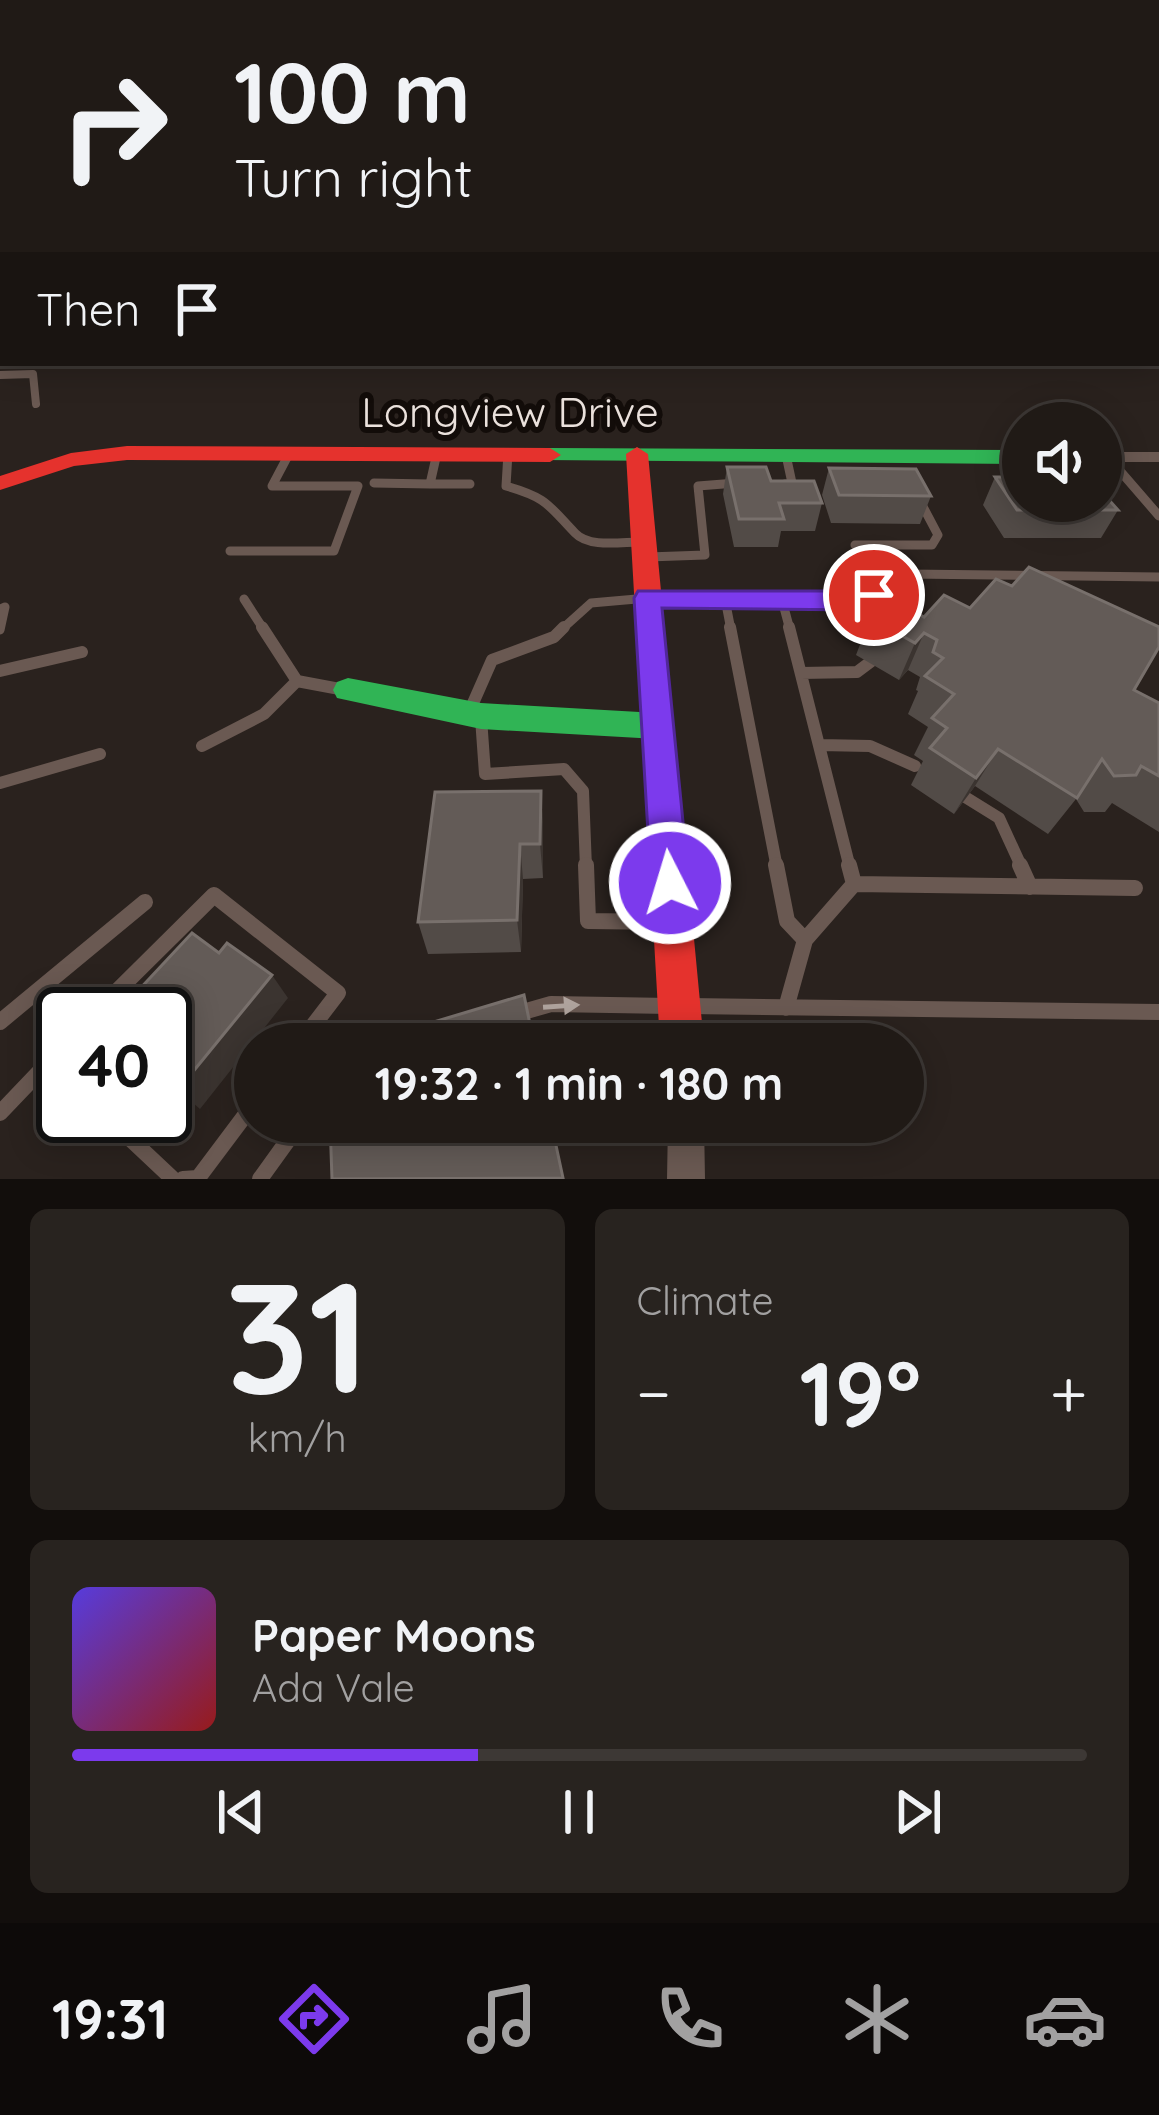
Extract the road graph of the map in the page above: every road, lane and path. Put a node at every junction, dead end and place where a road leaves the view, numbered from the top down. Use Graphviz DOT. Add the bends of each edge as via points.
graph roads {
  1 [pos="0,375"];
  2 [pos="36,404"];
  3 [pos="290,452"];
  4 [pos="436,453"];
  5 [pos="508,453"];
  6 [pos="637,454"];
  7 [pos="786,455"];
  8 [pos="1122,457"];
  9 [pos="1002,458"];
  10 [pos="1159,458"];
  11 [pos="1122,476"];
  12 [pos="374,483"];
  13 [pos="744,483"];
  14 [pos="430,484"];
  15 [pos="470,484"];
  16 [pos="763,484"];
  17 [pos="1,486"];
  18 [pos="916,496"];
  19 [pos="1159,516"];
  20 [pos="855,545"];
  21 [pos="644,549"];
  22 [pos="230,551"];
  23 [pos="1159,577"];
  24 [pos="874,595"];
  25 [pos="647,598"];
  26 [pos="244,599"];
  27 [pos="725,599"];
  28 [pos="782,600"];
  29 [pos="0,609"];
  30 [pos="885,616"];
  31 [pos="0,630"];
  32 [pos="888,638"];
  33 [pos="82,652"];
  34 [pos="0,671"];
  35 [pos="801,674"];
  36 [pos="297,681"];
  37 [pos="348,690"];
  38 [pos="475,715"];
  39 [pos="657,725"];
  40 [pos="202,746"];
  41 [pos="820,746"];
  42 [pos="100,754"];
  43 [pos="915,766"];
  44 [pos="0,783"];
  45 [pos="957,792"];
  46 [pos="854,884"];
  47 [pos="1030,887"];
  48 [pos="1135,888"];
  49 [pos="146,902"];
  50 [pos="673,922"];
  51 [pos="805,940"];
  52 [pos="121,987"];
  53 [pos="680,1006"];
  54 [pos="786,1008"];
  55 [pos="1159,1012"];
  56 [pos="490,1021"];
  57 [pos="0,1022"];
  58 [pos="315,1023"];
  59 [pos="681,1023"];
  60 [pos="36,1084"];
  61 [pos="0,1112"];
  62 [pos="234,1130"];
  63 [pos="137,1143"];
  64 [pos="286,1143"];
  65 [pos="686,1143"];
  66 [pos="178,1179"];
  67 [pos="260,1179"];
  68 [pos="686,1179"];
  1 -- 2 [label="lane" via="33,374"];
  3 -- 4 [label="street, Longview Drive"];
  3 -- 17 [label="street, Longview Drive" via="111,454"];
  3 -- 22 [label="lane" via="272,486 358,486 334,551"];
  4 -- 5 [label="street, Longview Drive"];
  4 -- 14 [label="lane"];
  5 -- 6 [label="street, Longview Drive"];
  5 -- 21 [label="lane" via="506,486 572,521 576,535"];
  6 -- 7 [label="street, Longview Drive"];
  6 -- 21 [label="street"];
  7 -- 9 [label="street, Longview Drive"];
  7 -- 16 [label="lane" via="792,483"];
  8 -- 10 [label="street"];
  11 -- 19 [label="lane"];
  12 -- 14 [label="lane"];
  13 -- 21 [label="lane" via="698,486 706,555"];
  14 -- 15 [label="lane"];
  18 -- 20 [label="lane" via="938,535 932,545"];
  21 -- 25 [label="street"];
  23 -- 24 [label="lane" via="908,574"];
  24 -- 28 [label="lane"];
  24 -- 30 [label="lane"];
  25 -- 27 [label="lane"];
  25 -- 38 [label="lane" via="591,602 554,637 492,660"];
  25 -- 39 [label="street"];
  26 -- 36 [label="lane"];
  27 -- 28 [label="lane"];
  27 -- 51 [label="lane" via="787,921"];
  28 -- 35 [label="lane"];
  29 -- 31 [label="lane"];
  32 -- 35 [label="lane" via="886,650 856,672"];
  33 -- 34 [label="lane"];
  35 -- 41 [label="lane"];
  36 -- 37 [label="lane"];
  36 -- 40 [label="lane" via="264,715"];
  37 -- 38 [label="street"];
  38 -- 39 [label="street"];
  38 -- 50 [label="lane" via="484,774 564,769 583,791 587,921"];
  39 -- 50 [label="street"];
  41 -- 43 [label="lane" via="869,743"];
  41 -- 46 [label="lane"];
  42 -- 44 [label="lane"];
  45 -- 47 [label="lane" via="1000,818"];
  46 -- 47 [label="lane"];
  46 -- 51 [label="lane"];
  47 -- 48 [label="lane"];
  49 -- 57 [label="lane"];
  50 -- 53 [label="street"];
  51 -- 54 [label="lane"];
  52 -- 58 [label="lane" via="214,896 338,993"];
  53 -- 54 [label="lane"];
  56 -- 53 [label="lane, one-way" via="551,1004"];
  53 -- 59 [label="street"];
  54 -- 55 [label="lane"];
  60 -- 61 [label="lane"];
  62 -- 66 [label="lane" via="198,1178"];
  63 -- 66 [label="lane"];
  64 -- 67 [label="lane"];
  65 -- 68 [label="street"];
}
